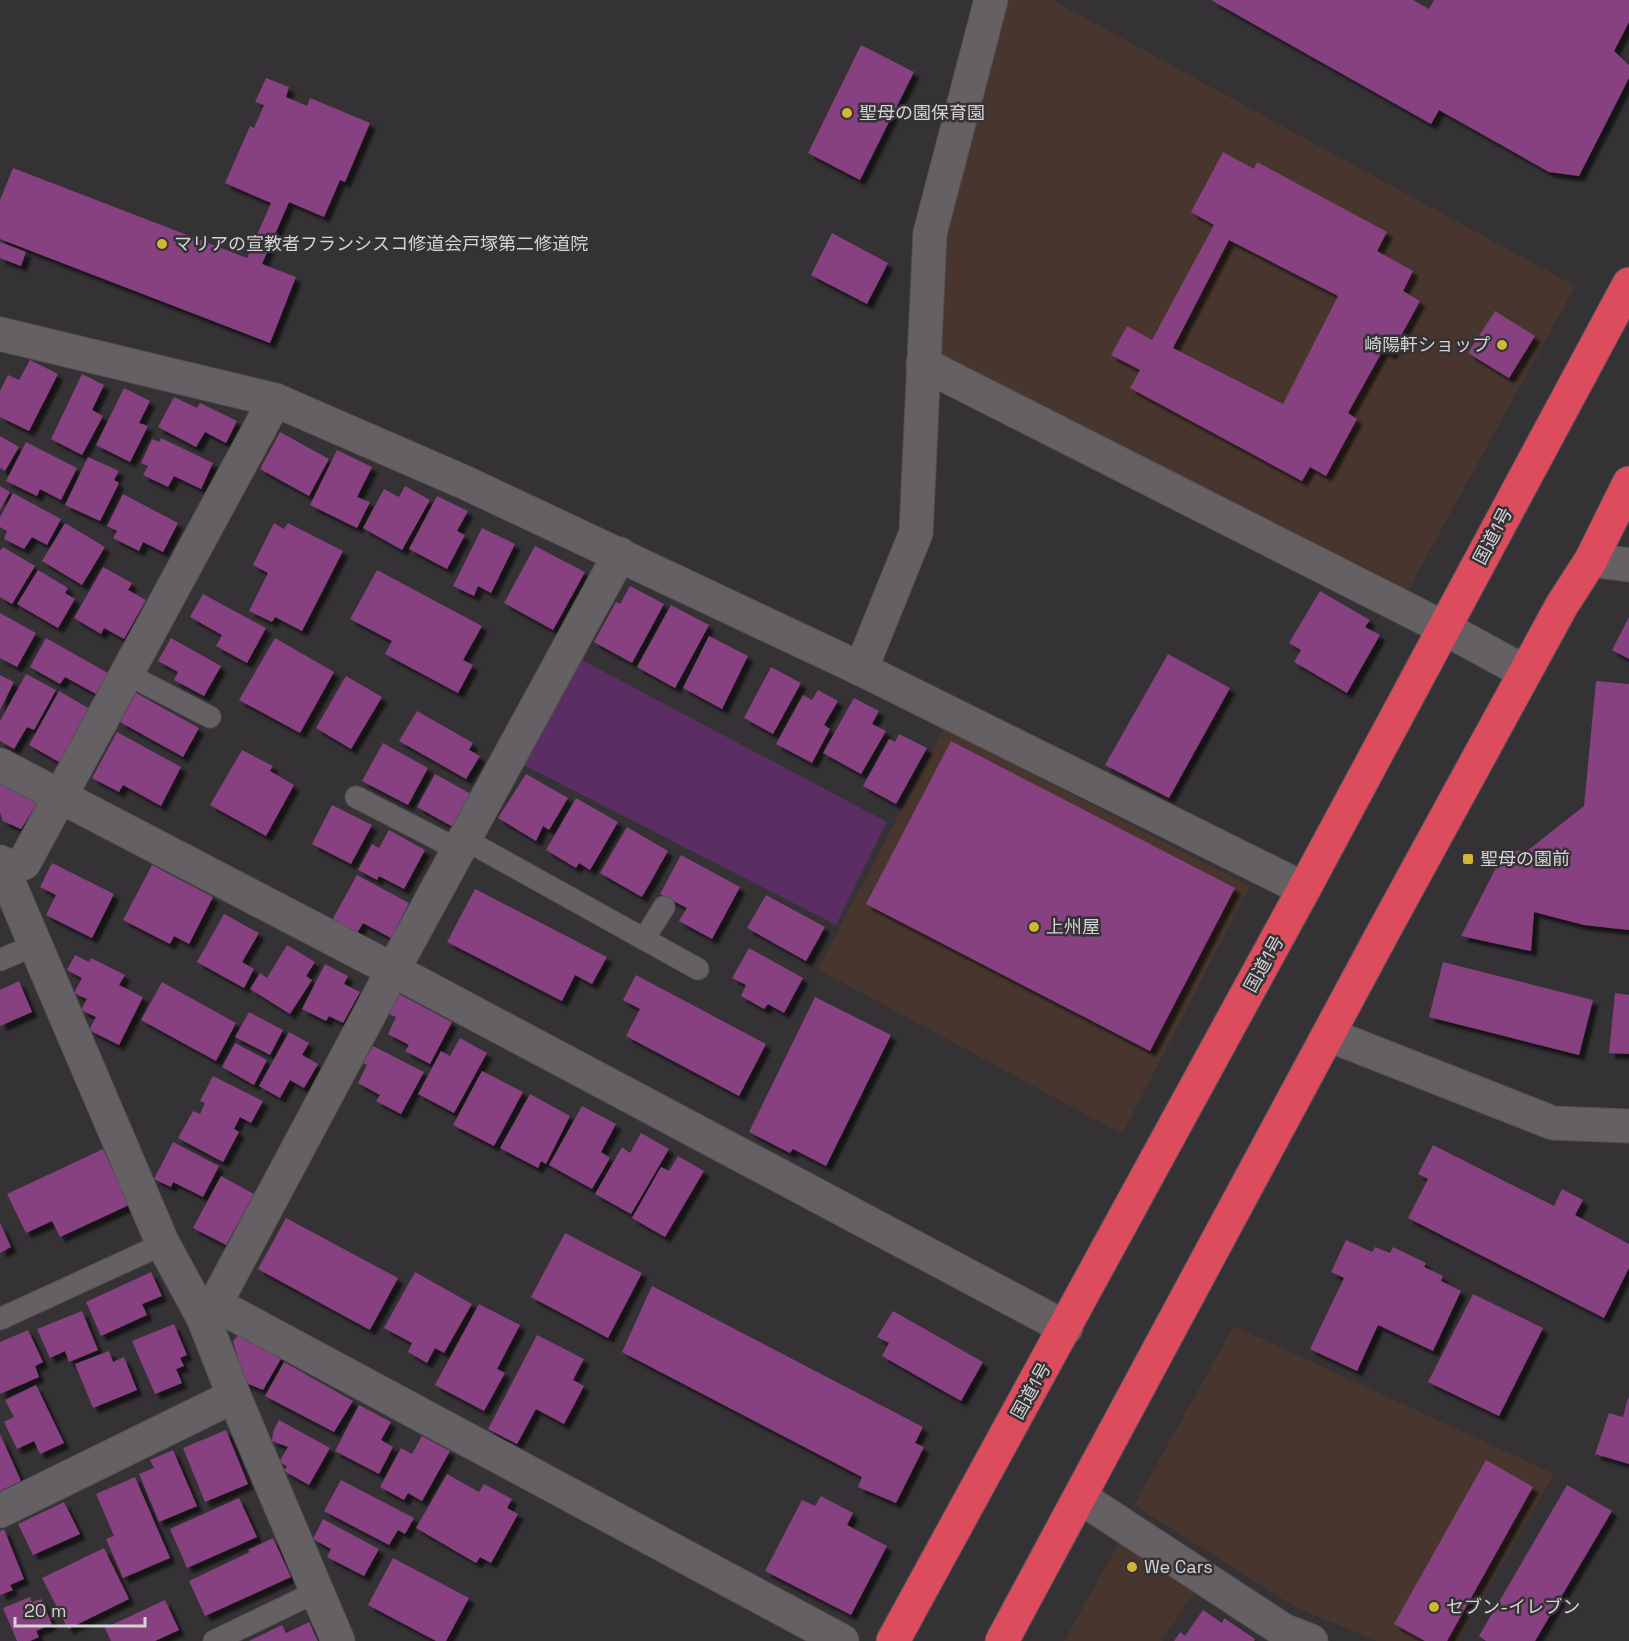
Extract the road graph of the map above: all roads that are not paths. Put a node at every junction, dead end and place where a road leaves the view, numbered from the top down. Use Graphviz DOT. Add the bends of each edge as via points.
graph roads {
  1 [pos="991,0"];
  2 [pos="1629,284"];
  3 [pos="0,334"];
  4 [pos="923,364"];
  5 [pos="275,400"];
  6 [pos="1629,483"];
  7 [pos="620,554"];
  8 [pos="1591,560"];
  9 [pos="1629,565"];
  10 [pos="1444,627"];
  11 [pos="861,669"];
  12 [pos="1525,672"];
  13 [pos="127,674"];
  14 [pos="210,717"];
  15 [pos="0,765"];
  16 [pos="61,796"];
  17 [pos="356,797"];
  18 [pos="461,844"];
  19 [pos="1,866"];
  20 [pos="1304,889"];
  21 [pos="664,907"];
  22 [pos="644,939"];
  23 [pos="34,945"];
  24 [pos="0,960"];
  25 [pos="698,969"];
  26 [pos="393,970"];
  27 [pos="1329,1035"];
  28 [pos="1629,1126"];
  29 [pos="163,1244"];
  30 [pos="209,1311"];
  31 [pos="0,1319"];
  32 [pos="1066,1328"];
  33 [pos="234,1396"];
  34 [pos="1080,1497"];
  35 [pos="0,1511"];
  36 [pos="316,1592"];
  37 [pos="214,1641"];
  38 [pos="338,1641"];
  39 [pos="842,1641"];
  40 [pos="893,1641"];
  41 [pos="1002,1641"];
  42 [pos="1311,1641"];
  1 -- 4 [label="street" via="930,233"];
  2 -- 10 [label="highway, 国道1号"];
  3 -- 5 [label="street"];
  4 -- 10 [label="street"];
  4 -- 11 [label="street" via="916,533"];
  5 -- 7 [label="street"];
  5 -- 13 [label="street"];
  6 -- 8 [label="highway"];
  7 -- 11 [label="street"];
  7 -- 18 [label="street"];
  8 -- 9 [label="street"];
  8 -- 12 [label="highway"];
  10 -- 12 [label="street"];
  10 -- 20 [label="highway, 国道1号"];
  11 -- 20 [label="street"];
  12 -- 27 [label="highway"];
  13 -- 14 [label="lane"];
  13 -- 16 [label="street"];
  15 -- 16 [label="street"];
  16 -- 19 [label="street" via="24,862"];
  16 -- 26 [label="street"];
  17 -- 18 [label="lane"];
  18 -- 22 [label="lane"];
  18 -- 26 [label="street"];
  19 -- 23 [label="street"];
  20 -- 32 [label="highway, 国道1号"];
  21 -- 22 [label="lane"];
  22 -- 25 [label="lane"];
  23 -- 24 [label="lane"];
  23 -- 29 [label="street"];
  26 -- 30 [label="street"];
  26 -- 32 [label="street"];
  27 -- 28 [label="street" via="1553,1123"];
  27 -- 34 [label="highway"];
  29 -- 30 [label="street"];
  29 -- 31 [label="lane"];
  30 -- 33 [label="street"];
  30 -- 39 [label="street"];
  32 -- 40 [label="highway, 国道1号"];
  33 -- 35 [label="street"];
  33 -- 36 [label="street"];
  34 -- 41 [label="highway"];
  34 -- 42 [label="street" via="1283,1630"];
  36 -- 37 [label="lane"];
  36 -- 38 [label="street"];
}
